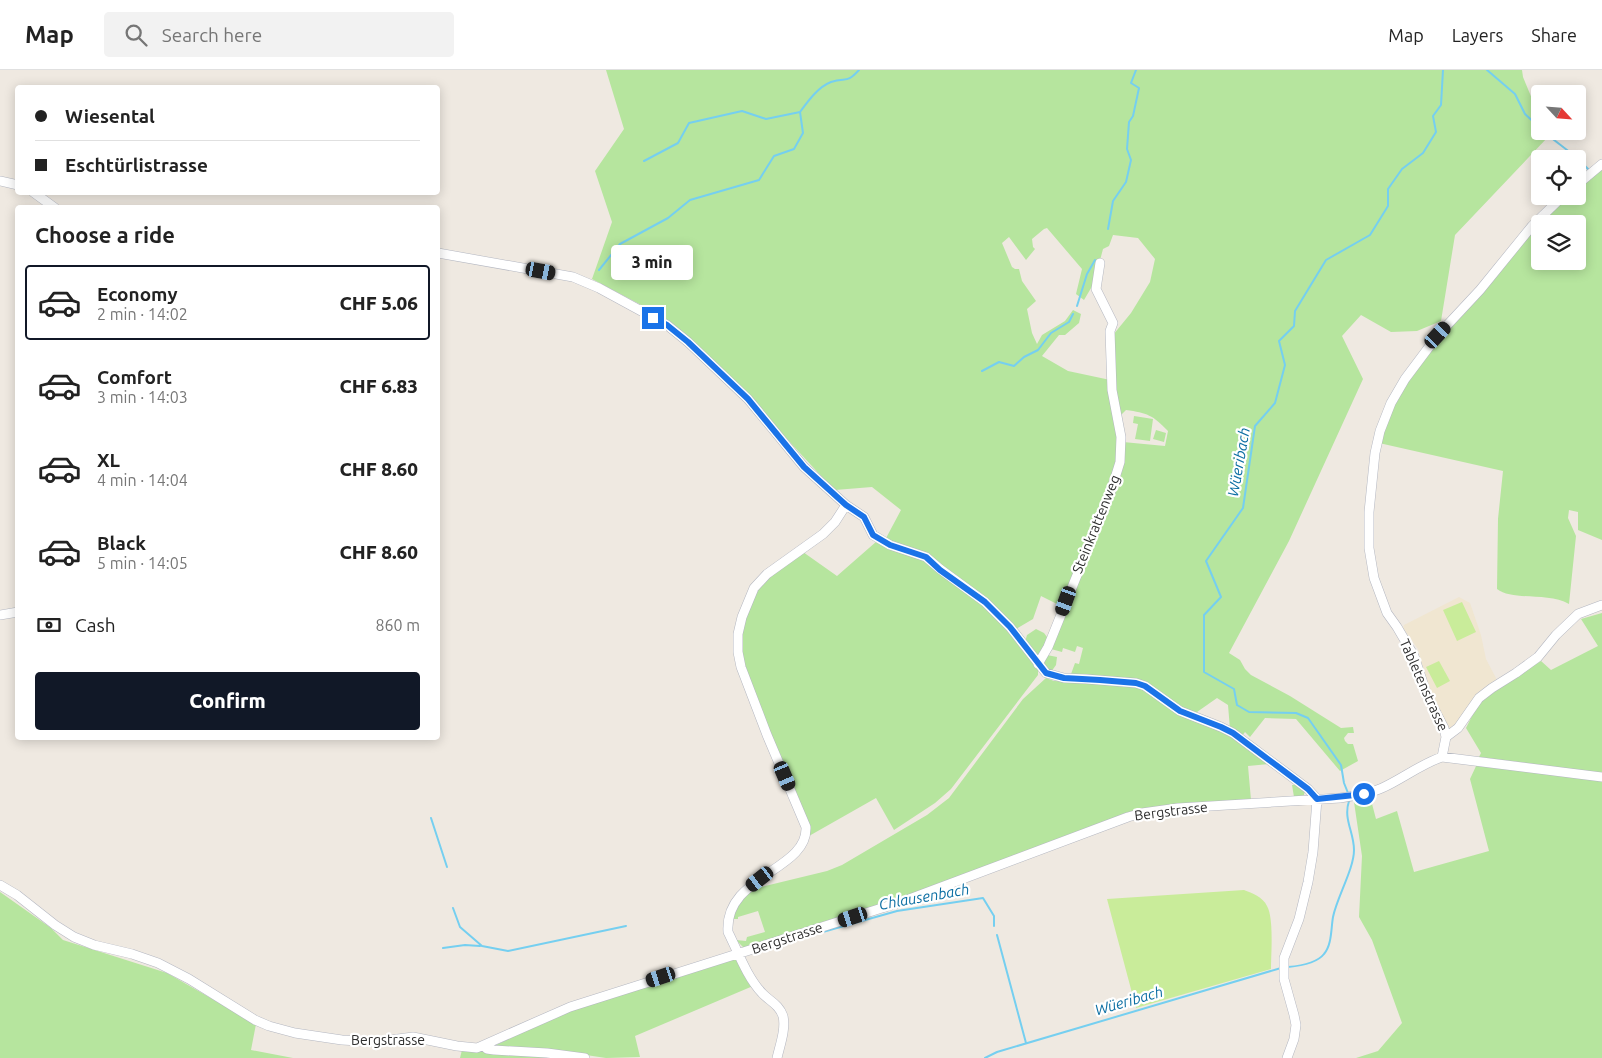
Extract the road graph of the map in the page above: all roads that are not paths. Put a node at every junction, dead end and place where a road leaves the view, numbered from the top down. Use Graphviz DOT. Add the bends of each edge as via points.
graph roads {
  1 [pos="1602,164"];
  2 [pos="1586,177"];
  3 [pos="0,182"];
  4 [pos="15,184"];
  5 [pos="36,195"];
  6 [pos="51,205"];
  7 [pos="1554,205"];
  8 [pos="440,253"];
  9 [pos="1100,263"];
  10 [pos="846,505"];
  11 [pos="1602,605"];
  12 [pos="15,612"];
  13 [pos="0,615"];
  14 [pos="1038,664"];
  15 [pos="1446,737"];
  16 [pos="1442,757"];
  17 [pos="1602,776"];
  18 [pos="1317,799"];
  19 [pos="0,885"];
  20 [pos="739,954"];
  21 [pos="484,1046"];
  22 [pos="585,1058"];
  23 [pos="777,1058"];
  24 [pos="1287,1058"];
  1 -- 2 [label="street"];
  3 -- 4 [label="street"];
  5 -- 6 [label="street"];
  7 -- 15 [label="street, Tabletenstrasse" via="1438,335 1405,379 1387,412 1375,453 1368,512 1374,578 1387,613 1414,656"];
  8 -- 10 [label="street" via="573,277 667,325 748,399 804,467"];
  9 -- 14 [label="street, Steinkrattenweg" via="1096,289 1113,322 1110,331 1112,390 1121,437 1120,462 1051,640"];
  10 -- 14 [label="street" via="864,517 873,535 890,545 926,557 985,602 1010,627"];
  10 -- 20 [label="street" via="836,522 823,534 767,574 754,588 742,616 738,634 741,667 806,831 805,840 797,852 750,886 735,902 728,918 728,932"];
  11 -- 15 [label="street" via="1578,614 1538,657 1479,698 1458,728"];
  12 -- 13 [label="street"];
  14 -- 18 [label="street" via="1057,678 1128,681 1145,686 1180,711 1233,733"];
  15 -- 16 [label="street"];
  16 -- 17 [label="street"];
  16 -- 18 [label="street, Bergstrasse" via="1375,791"];
  18 -- 20 [label="street, Bergstrasse" via="1178,808 1128,817 904,901"];
  18 -- 24 [label="street" via="1308,882 1284,958 1284,979 1296,1025"];
  19 -- 21 [label="street, Bergstrasse" via="74,937 158,963 269,1026 358,1042 413,1037 466,1047"];
  20 -- 21 [label="street, Bergstrasse" via="570,1007"];
  20 -- 23 [label="street" via="757,988 776,1004 782,1014 784,1022"];
  21 -- 22 [label="street" via="494,1050 547,1052"];
}
